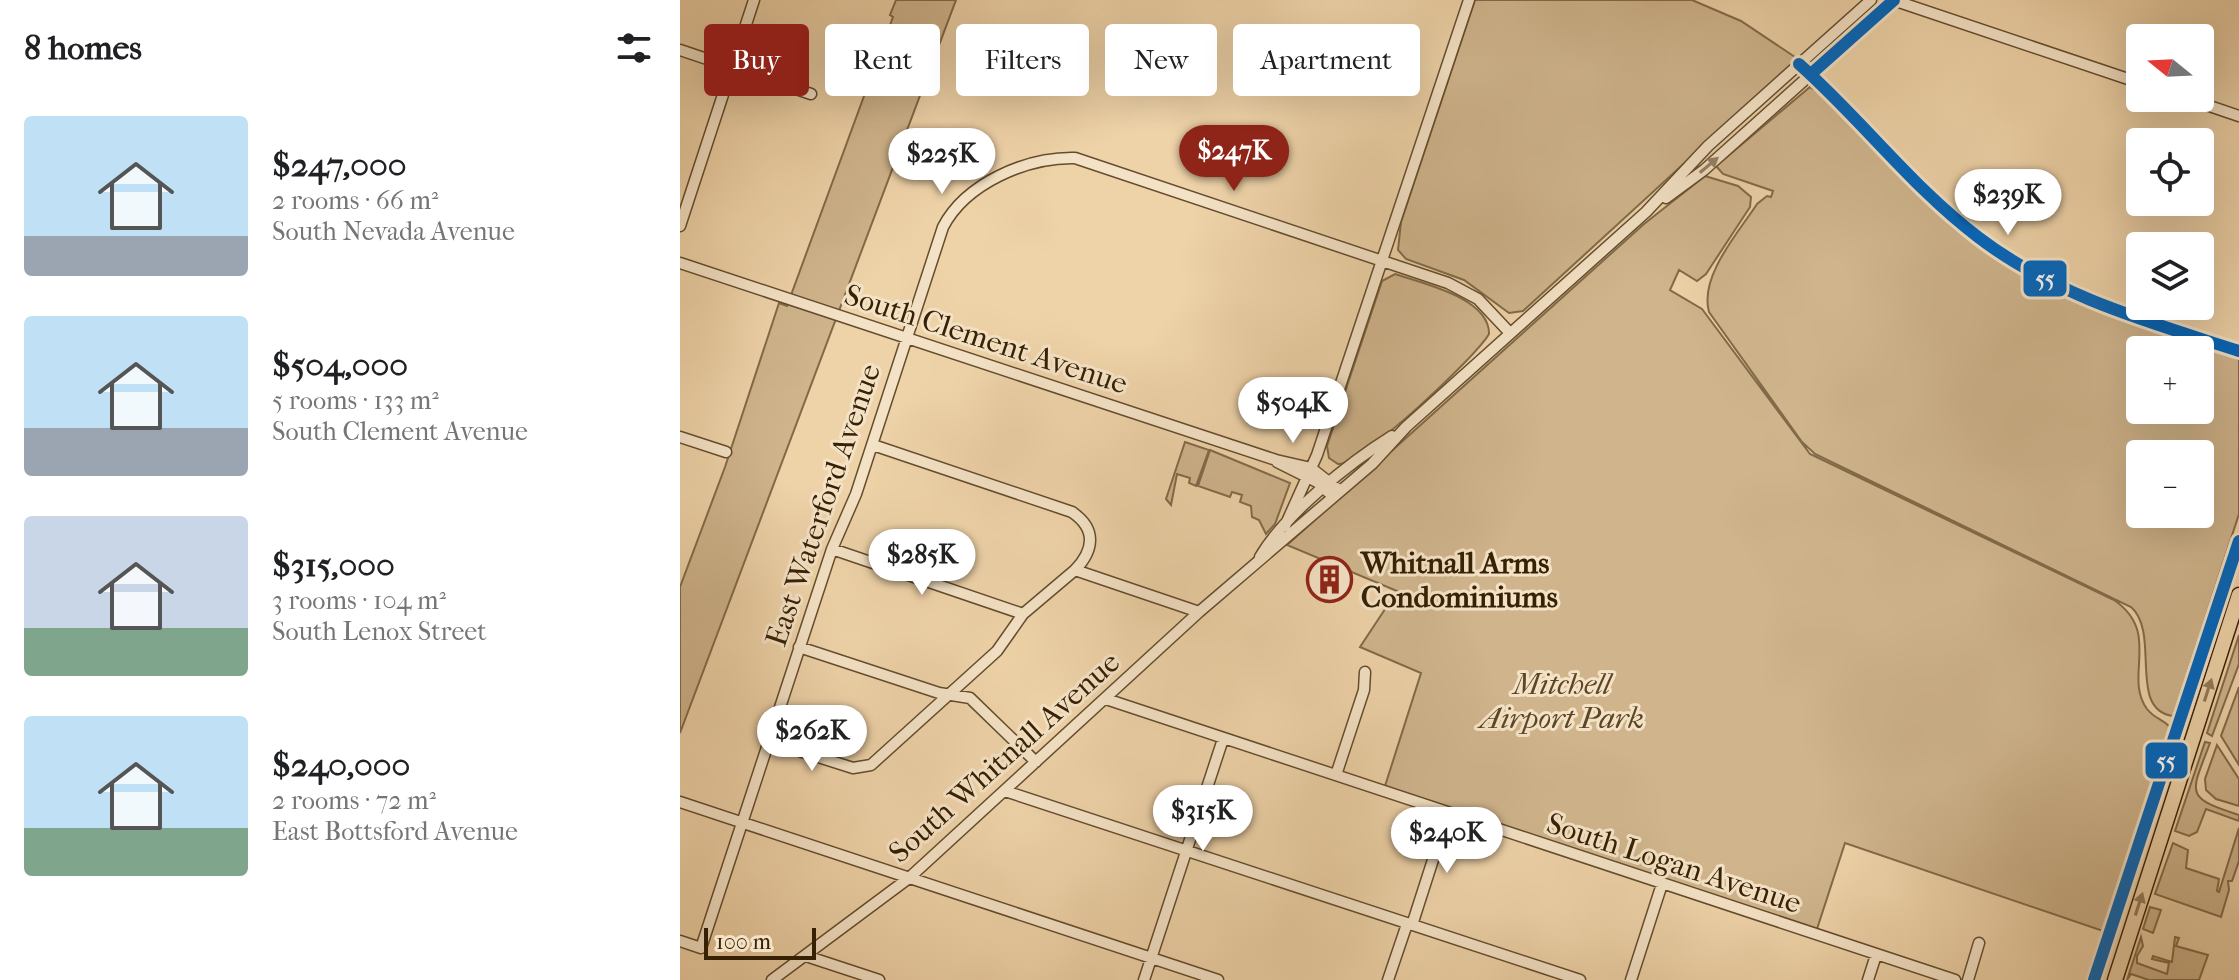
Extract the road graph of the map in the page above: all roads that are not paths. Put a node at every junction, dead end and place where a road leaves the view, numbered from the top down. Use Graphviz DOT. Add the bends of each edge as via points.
graph roads {
  1 [pos="754,0"];
  2 [pos="1469,0"];
  3 [pos="1871,0"];
  4 [pos="1894,0"];
  5 [pos="746,24"];
  6 [pos="680,50"];
  7 [pos="704,58"];
  8 [pos="1799,64"];
  9 [pos="1811,74"];
  10 [pos="2126,78"];
  11 [pos="723,96"];
  12 [pos="2214,108"];
  13 [pos="2239,116"];
  14 [pos="1646,212"];
  15 [pos="680,226"];
  16 [pos="1382,260"];
  17 [pos="680,263"];
  18 [pos="1510,333"];
  19 [pos="906,338"];
  20 [pos="2239,351"];
  21 [pos="680,437"];
  22 [pos="873,445"];
  23 [pos="726,452"];
  24 [pos="1310,473"];
  25 [pos="1332,489"];
  26 [pos="1285,526"];
  27 [pos="2239,541"];
  28 [pos="832,549"];
  29 [pos="1259,558"];
  30 [pos="1075,570"];
  31 [pos="2239,595"];
  32 [pos="1199,612"];
  33 [pos="1023,614"];
  34 [pos="799,647"];
  35 [pos="1365,672"];
  36 [pos="949,694"];
  37 [pos="1106,699"];
  38 [pos="1223,739"];
  39 [pos="768,741"];
  40 [pos="1036,762"];
  41 [pos="1336,775"];
  42 [pos="1005,791"];
  43 [pos="680,802"];
  44 [pos="1448,813"];
  45 [pos="741,822"];
  46 [pos="1186,851"];
  47 [pos="909,878"];
  48 [pos="1662,884"];
  49 [pos="1410,924"];
  50 [pos="680,941"];
  51 [pos="1979,943"];
  52 [pos="1876,955"];
  53 [pos="806,956"];
  54 [pos="1151,958"];
  55 [pos="772,980"];
  56 [pos="879,980"];
  57 [pos="1144,980"];
  58 [pos="1218,980"];
  59 [pos="1388,980"];
  60 [pos="1580,980"];
  61 [pos="1631,980"];
  62 [pos="1868,980"];
  63 [pos="1955,980"];
  64 [pos="1968,980"];
  65 [pos="2094,980"];
  66 [pos="2115,980"];
  1 -- 5 [label="street"];
  2 -- 16 [label="street"];
  3 -- 8 [label="street, South Whitnall Avenue"];
  4 -- 9 [label="street, South Whitnall Avenue"];
  4 -- 10 [label="street"];
  6 -- 7 [label="street"];
  8 -- 9 [label="street"];
  8 -- 14 [label="street, South Whitnall Avenue" via="1708,146"];
  14 -- 9 [label="street, South Whitnall Avenue, one-way" via="1704,170"];
  9 -- 20 [label="street" via="1947,211 2013,261 2074,295"];
  11 -- 15 [label="street"];
  12 -- 13 [label="street"];
  14 -- 18 [label="street, South Whitnall Avenue"];
  16 -- 18 [label="street" via="1465,291"];
  16 -- 19 [label="street, East Waterford Avenue" via="1075,158 1053,157 1029,163 960,201 943,227"];
  16 -- 24 [label="street"];
  17 -- 19 [label="street, South Clement Avenue"];
  18 -- 25 [label="street, South Whitnall Avenue" via="1372,464"];
  19 -- 22 [label="street, East Waterford Avenue"];
  19 -- 24 [label="street, South Clement Avenue"];
  21 -- 23 [label="street"];
  22 -- 28 [label="street, East Waterford Avenue"];
  22 -- 30 [label="street" via="1072,512 1085,522 1091,537 1089,553"];
  24 -- 25 [label="street, South Clement Avenue"];
  24 -- 26 [label="street"];
  25 -- 26 [label="street, South Whitnall Avenue"];
  25 -- 29 [label="street, South Whitnall Avenue" via="1271,553"];
  26 -- 29 [label="street, South Whitnall Avenue"];
  27 -- 65 [label="main road"];
  28 -- 33 [label="street"];
  28 -- 34 [label="street, East Waterford Avenue"];
  29 -- 32 [label="street, South Whitnall Avenue"];
  30 -- 32 [label="street"];
  30 -- 33 [label="street"];
  66 -- 31 [label="main road, one-way"];
  32 -- 37 [label="street, South Whitnall Avenue"];
  33 -- 36 [label="street" via="997,651"];
  34 -- 36 [label="street"];
  34 -- 39 [label="street, East Waterford Avenue"];
  35 -- 41 [label="street"];
  36 -- 39 [label="street" via="862,768"];
  36 -- 40 [label="street" via="962,694 982,706"];
  37 -- 38 [label="street, South Logan Avenue"];
  37 -- 40 [label="street, South Whitnall Avenue"];
  38 -- 41 [label="street, South Logan Avenue"];
  38 -- 46 [label="street"];
  39 -- 45 [label="street, East Waterford Avenue"];
  40 -- 42 [label="street, South Whitnall Avenue"];
  41 -- 44 [label="street, South Logan Avenue"];
  42 -- 46 [label="street"];
  42 -- 47 [label="street, South Whitnall Avenue"];
  43 -- 45 [label="street"];
  44 -- 48 [label="street, South Logan Avenue"];
  44 -- 49 [label="street"];
  45 -- 47 [label="street"];
  45 -- 50 [label="street, East Waterford Avenue" via="701,948"];
  46 -- 49 [label="street"];
  46 -- 54 [label="street"];
  47 -- 53 [label="street, South Whitnall Avenue"];
  47 -- 54 [label="street"];
  48 -- 52 [label="street, South Logan Avenue"];
  48 -- 61 [label="street"];
  49 -- 59 [label="street"];
  49 -- 60 [label="street"];
  51 -- 64 [label="street"];
  52 -- 62 [label="street"];
  52 -- 63 [label="street, South Logan Avenue"];
  53 -- 55 [label="street, South Whitnall Avenue"];
  53 -- 56 [label="street"];
  54 -- 57 [label="street"];
  54 -- 58 [label="street"];
}
